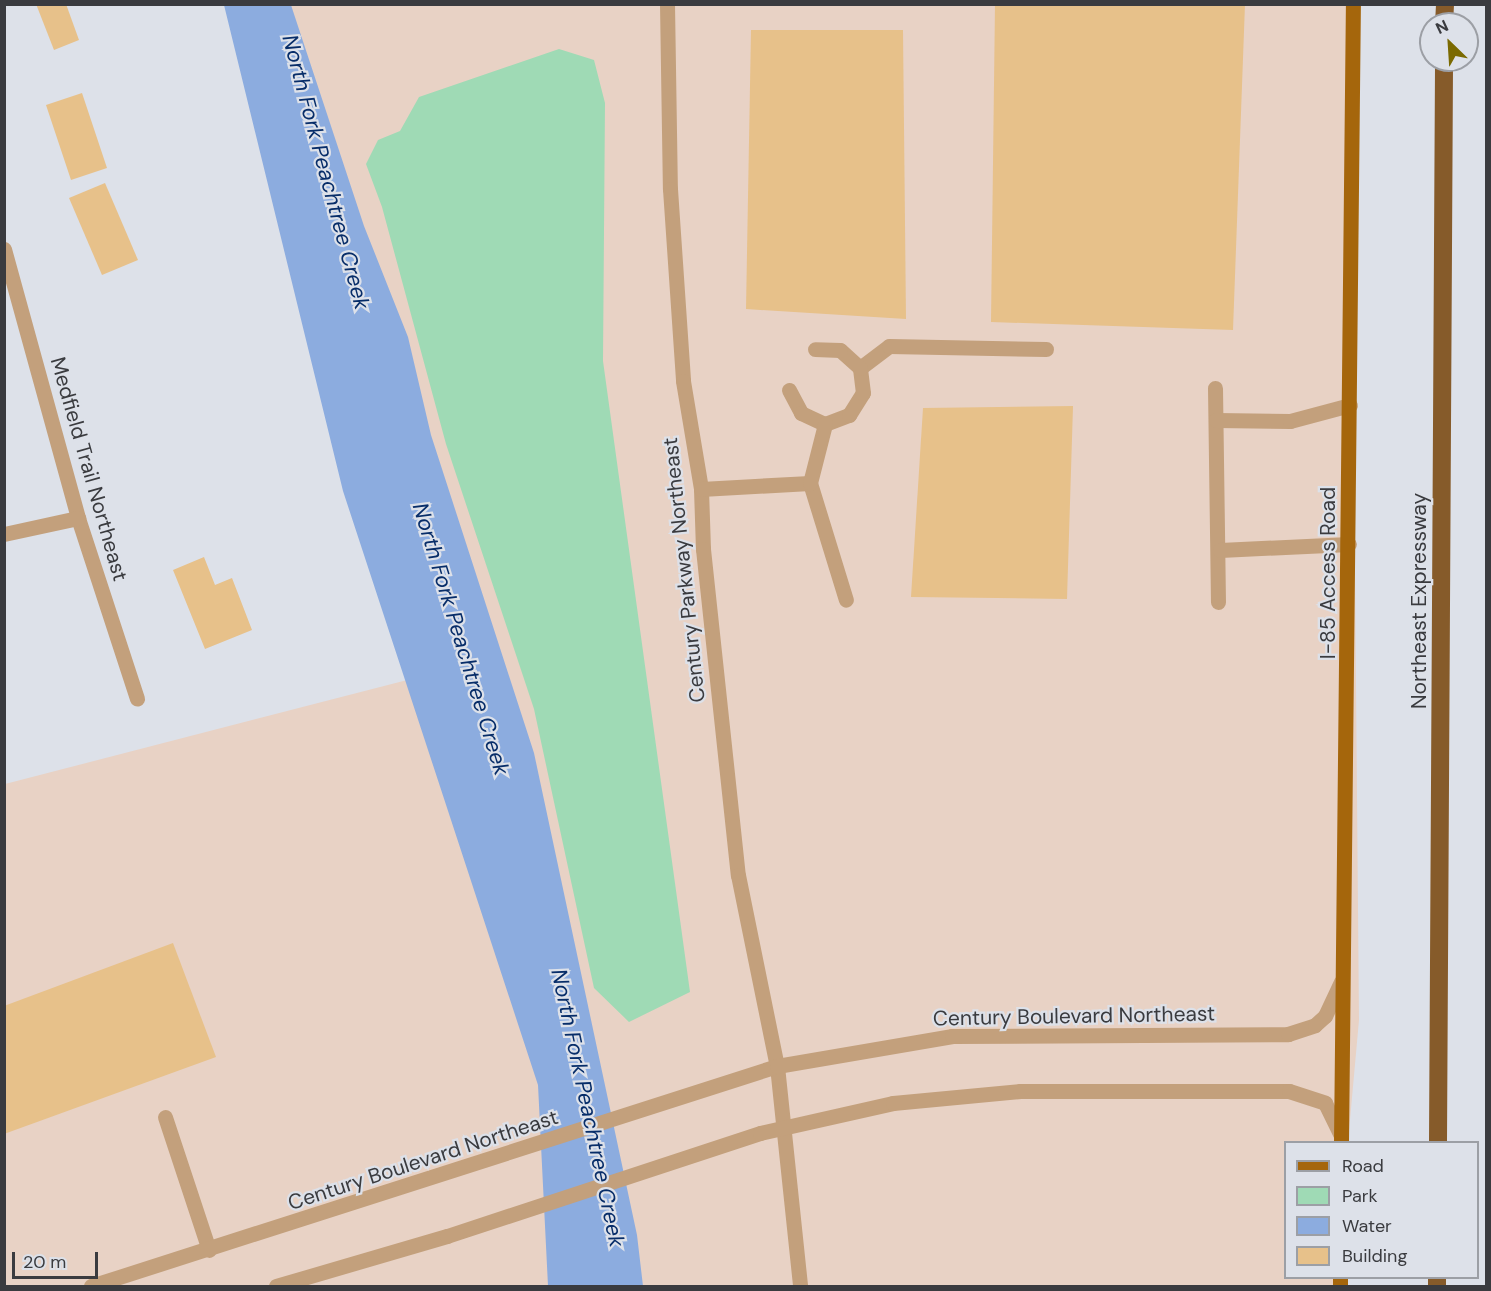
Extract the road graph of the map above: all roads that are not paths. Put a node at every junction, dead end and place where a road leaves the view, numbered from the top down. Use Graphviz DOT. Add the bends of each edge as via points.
graph roads {
  1 [pos="667,4"];
  2 [pos="1353,4"];
  3 [pos="1444,72"];
  4 [pos="4,249"];
  5 [pos="815,349"];
  6 [pos="1046,349"];
  7 [pos="860,368"];
  8 [pos="1215,388"];
  9 [pos="789,390"];
  10 [pos="1350,405"];
  11 [pos="1216,420"];
  12 [pos="825,424"];
  13 [pos="810,483"];
  14 [pos="701,489"];
  15 [pos="78,518"];
  16 [pos="4,534"];
  17 [pos="1349,544"];
  18 [pos="1220,550"];
  19 [pos="846,600"];
  20 [pos="1218,602"];
  21 [pos="137,699"];
  22 [pos="1343,976"];
  23 [pos="777,1066"];
  24 [pos="165,1117"];
  25 [pos="785,1127"];
  26 [pos="1341,1140"];
  27 [pos="1438,1141"];
  28 [pos="209,1250"];
  29 [pos="91,1287"];
  30 [pos="276,1287"];
  31 [pos="801,1287"];
  1 -- 14 [label="street, Century Parkway Northeast" via="676,294 683,381"];
  2 -- 10 [label="main road, I-85 Access Road"];
  3 -- 27 [label="highway, Northeast Expressway"];
  4 -- 15 [label="street, Medfield Trail Northeast"];
  5 -- 7 [label="street" via="840,350"];
  6 -- 7 [label="street" via="889,346"];
  7 -- 12 [label="street" via="863,393 849,415"];
  8 -- 11 [label="street"];
  9 -- 12 [label="street" via="801,413"];
  10 -- 11 [label="street" via="1290,421"];
  10 -- 17 [label="main road, I-85 Access Road"];
  11 -- 18 [label="street"];
  12 -- 13 [label="street"];
  13 -- 14 [label="street"];
  13 -- 19 [label="street"];
  14 -- 23 [label="street, Century Parkway Northeast" via="703,549 738,875"];
  15 -- 16 [label="street"];
  15 -- 21 [label="street, Medfield Trail Northeast"];
  17 -- 18 [label="street"];
  17 -- 22 [label="main road, I-85 Access Road"];
  18 -- 20 [label="street"];
  22 -- 23 [label="street, Century Boulevard Northeast" via="1325,1016 1315,1025 1288,1034 970,1035 912,1041"];
  22 -- 26 [label="main road, I-85 Access Road"];
  23 -- 25 [label="street, Century Parkway Northeast"];
  23 -- 28 [label="street, Century Boulevard Northeast"];
  24 -- 28 [label="street"];
  25 -- 26 [label="street" via="893,1103 979,1094 1282,1091 1305,1093 1325,1103"];
  25 -- 30 [label="street"];
  25 -- 31 [label="street, Century Parkway Northeast"];
  28 -- 29 [label="street, Century Boulevard Northeast"];
}
